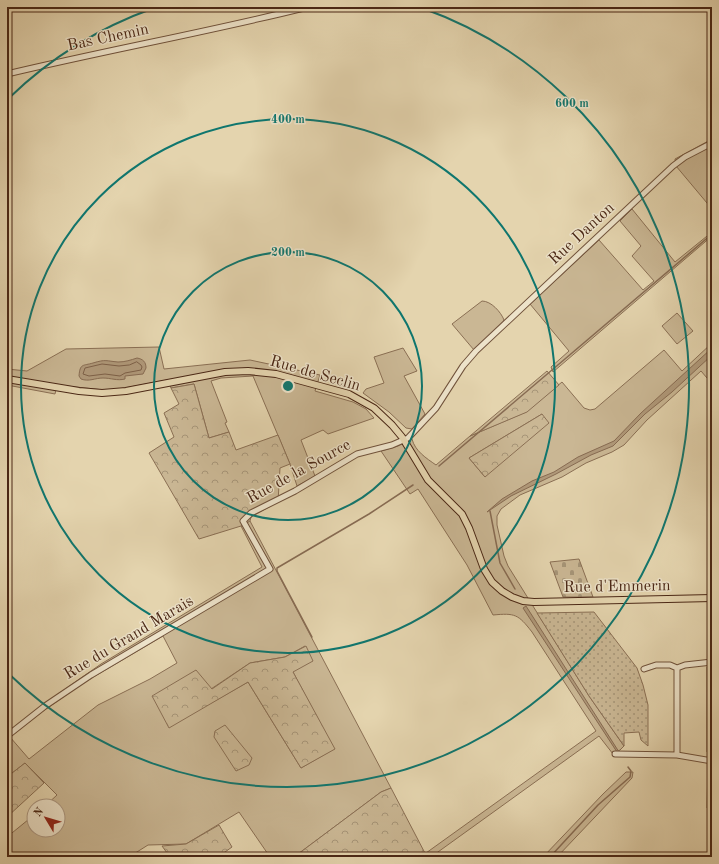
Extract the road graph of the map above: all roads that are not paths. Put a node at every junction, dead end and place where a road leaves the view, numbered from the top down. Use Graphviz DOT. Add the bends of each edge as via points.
graph roads {
  1 [pos="308,7"];
  2 [pos="7,74"];
  3 [pos="712,143"];
  4 [pos="476,352"];
  5 [pos="8,379"];
  6 [pos="404,440"];
  7 [pos="270,569"];
  8 [pos="712,598"];
  9 [pos="523,601"];
  10 [pos="712,662"];
  11 [pos="677,668"];
  12 [pos="644,669"];
  13 [pos="7,736"];
  14 [pos="615,754"];
  15 [pos="677,755"];
  16 [pos="712,761"];
  1 -- 2 [label="street, Bas Chemin"];
  3 -- 4 [label="street, Rue Danton" via="674,166"];
  4 -- 6 [label="street, Rue de la Source" via="463,366 436,408"];
  5 -- 6 [label="main road, Rue de Seclin" via="98,393 119,392 229,372 271,373 337,390 357,398 374,408"];
  6 -- 7 [label="street, Rue de la Source" via="357,454 295,491 249,514 243,521"];
  6 -- 9 [label="main road, Rue de Seclin" via="426,477 464,517 484,569 492,582 506,594"];
  7 -- 13 [label="street, Rue du Grand Marais" via="91,675"];
  8 -- 9 [label="main road, Rue d'Emmerin"];
  10 -- 11 [label="street"];
  11 -- 12 [label="street" via="656,665"];
  11 -- 15 [label="street"];
  14 -- 15 [label="street"];
  15 -- 16 [label="street"];
}
